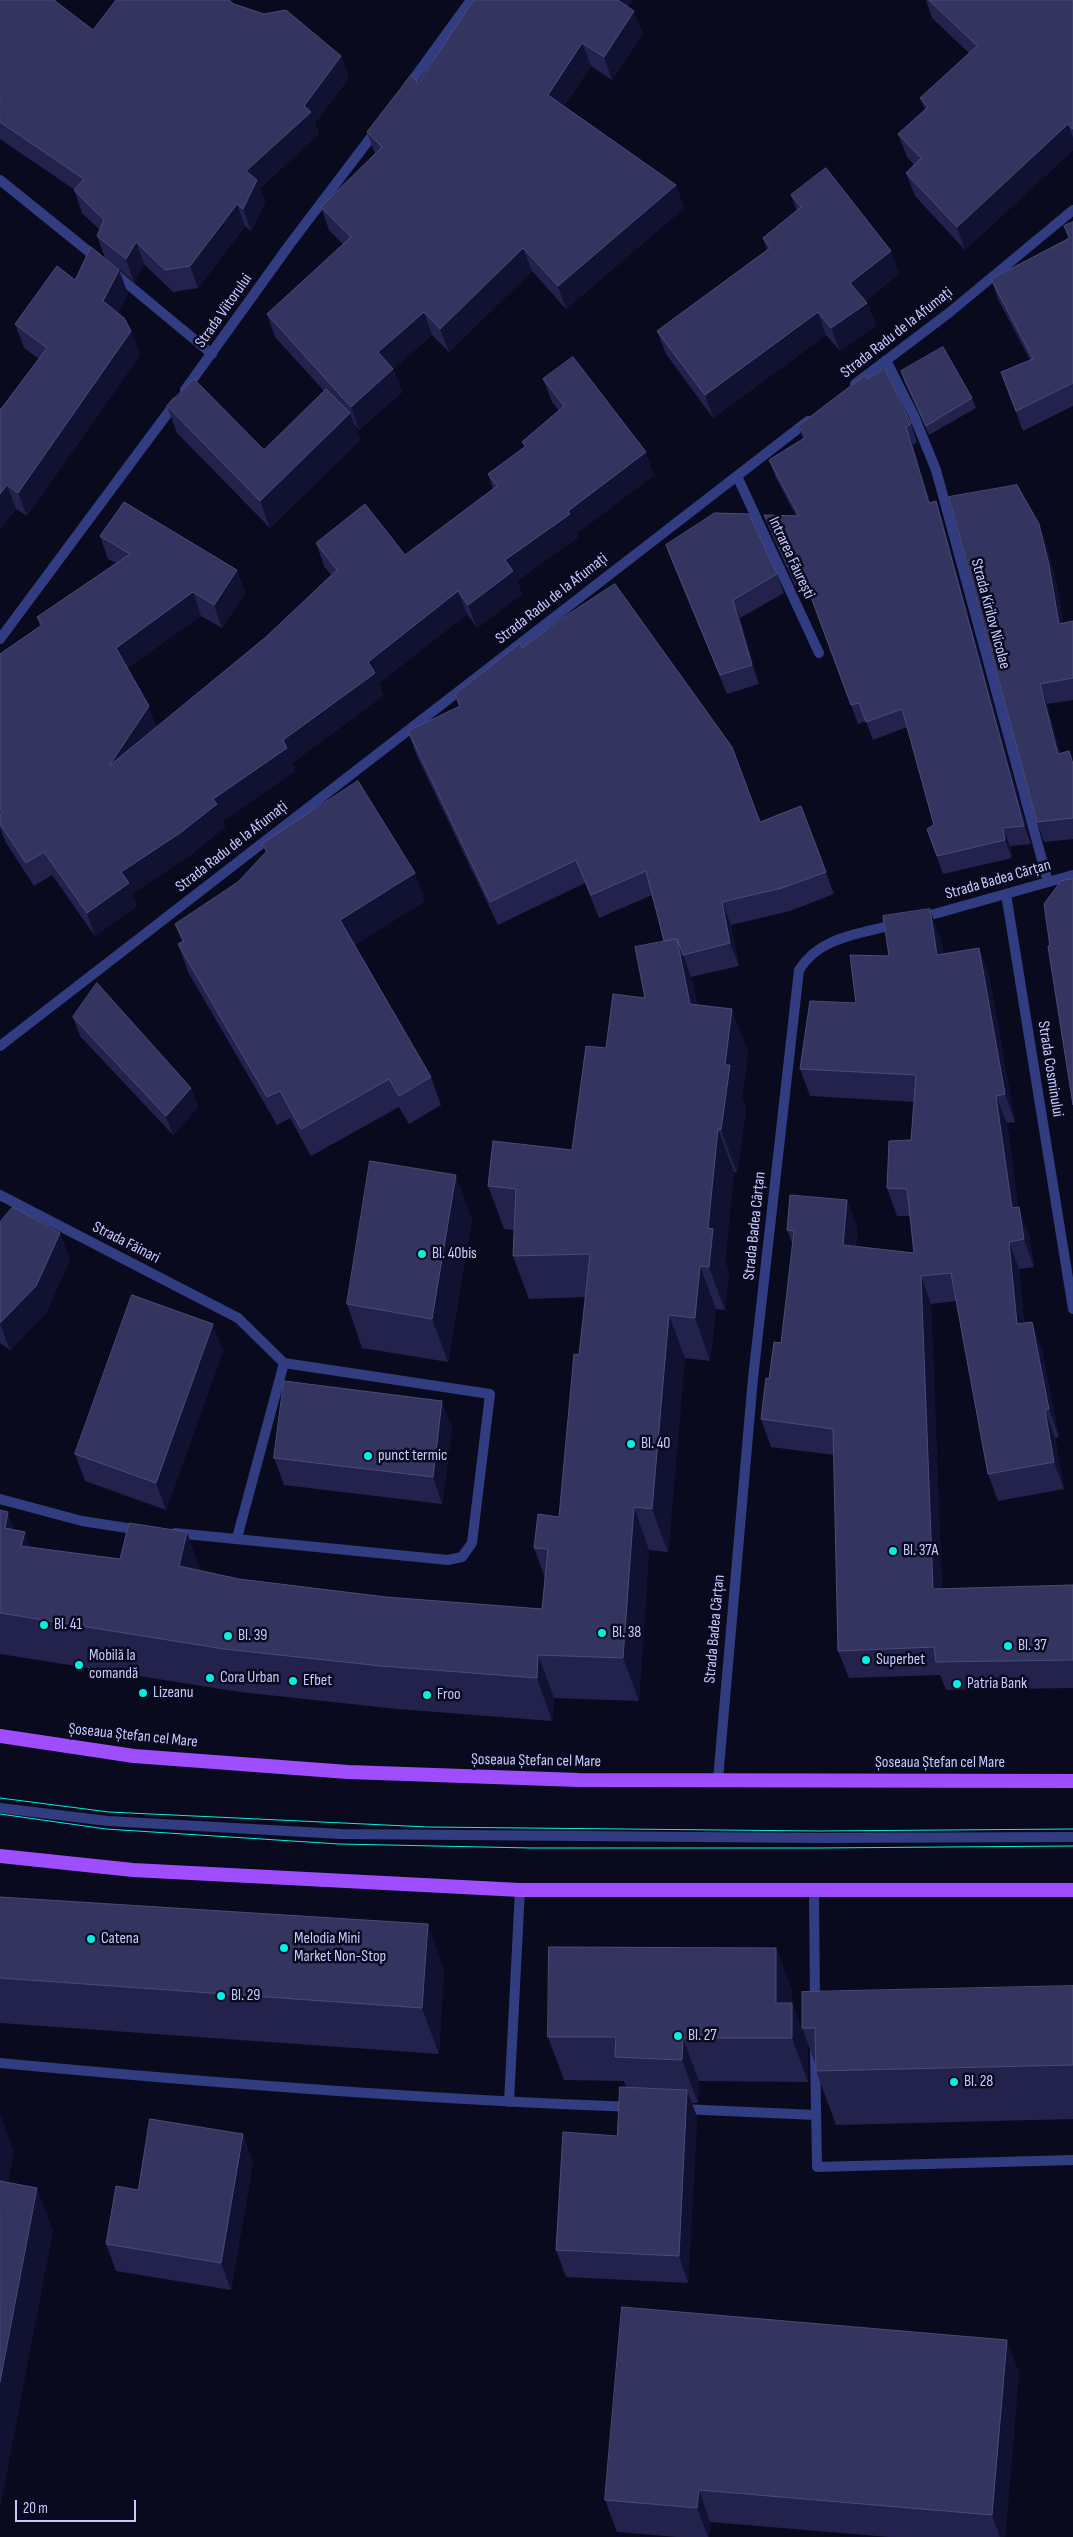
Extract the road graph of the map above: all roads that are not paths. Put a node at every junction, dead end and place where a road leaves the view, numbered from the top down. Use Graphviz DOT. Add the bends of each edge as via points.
graph roads {
  1 [pos="471,0"];
  2 [pos="402,94"];
  3 [pos="385,118"];
  4 [pos="0,180"];
  5 [pos="1073,210"];
  6 [pos="212,354"];
  7 [pos="886,360"];
  8 [pos="847,391"];
  9 [pos="815,415"];
  10 [pos="737,476"];
  11 [pos="0,639"];
  12 [pos="818,653"];
  13 [pos="1073,875"];
  14 [pos="1048,882"];
  15 [pos="1006,894"];
  16 [pos="0,1046"];
  17 [pos="0,1195"];
  18 [pos="1073,1308"];
  19 [pos="284,1363"];
  20 [pos="0,1499"];
  21 [pos="237,1538"];
  22 [pos="0,1736"];
  23 [pos="718,1779"];
  24 [pos="1073,1781"];
  25 [pos="0,1808"];
  26 [pos="1073,1837"];
  27 [pos="0,1856"];
  28 [pos="520,1890"];
  29 [pos="814,1890"];
  30 [pos="1073,1890"];
  31 [pos="815,2015"];
  32 [pos="815,2035"];
  33 [pos="0,2063"];
  34 [pos="509,2102"];
  35 [pos="647,2108"];
  36 [pos="667,2109"];
  37 [pos="815,2114"];
  38 [pos="1073,2160"];
  1 -- 2 [label="street"];
  3 -- 6 [label="street, Strada Viitorului"];
  4 -- 6 [label="street"];
  5 -- 7 [label="street, Strada Radu de la Afumați" via="950,312"];
  6 -- 11 [label="street, Strada Viitorului"];
  7 -- 8 [label="street, Strada Radu de la Afumați"];
  7 -- 14 [label="street, Strada Kirilov Nicolae" via="936,470"];
  9 -- 10 [label="street, Strada Radu de la Afumați"];
  10 -- 12 [label="street, Intrarea Făurești"];
  10 -- 16 [label="street, Strada Radu de la Afumați"];
  13 -- 14 [label="street, Strada Badea Cârțan"];
  14 -- 15 [label="street, Strada Badea Cârțan"];
  15 -- 18 [label="street, Strada Cosminului"];
  15 -- 23 [label="street, Strada Badea Cârțan" via="826,943 815,949 799,970 753,1378"];
  17 -- 19 [label="street, Strada Făinari" via="238,1318"];
  19 -- 21 [label="street"];
  19 -- 21 [label="street" via="490,1394 472,1543 462,1557 448,1560"];
  20 -- 21 [label="street" via="82,1521 159,1532"];
  22 -- 23 [label="main road, Șoseaua Ștefan cel Mare" via="134,1756 348,1772 509,1778"];
  23 -- 24 [label="main road, Șoseaua Ștefan cel Mare"];
  25 -- 26 [label="street" via="108,1820 341,1834"];
  27 -- 28 [label="main road" via="133,1870"];
  28 -- 29 [label="main road"];
  28 -- 34 [label="street"];
  29 -- 30 [label="main road"];
  29 -- 31 [label="street"];
  32 -- 37 [label="street"];
  33 -- 34 [label="street" via="120,2075"];
  34 -- 35 [label="street"];
  36 -- 37 [label="street"];
  37 -- 38 [label="street" via="817,2167"];
}
